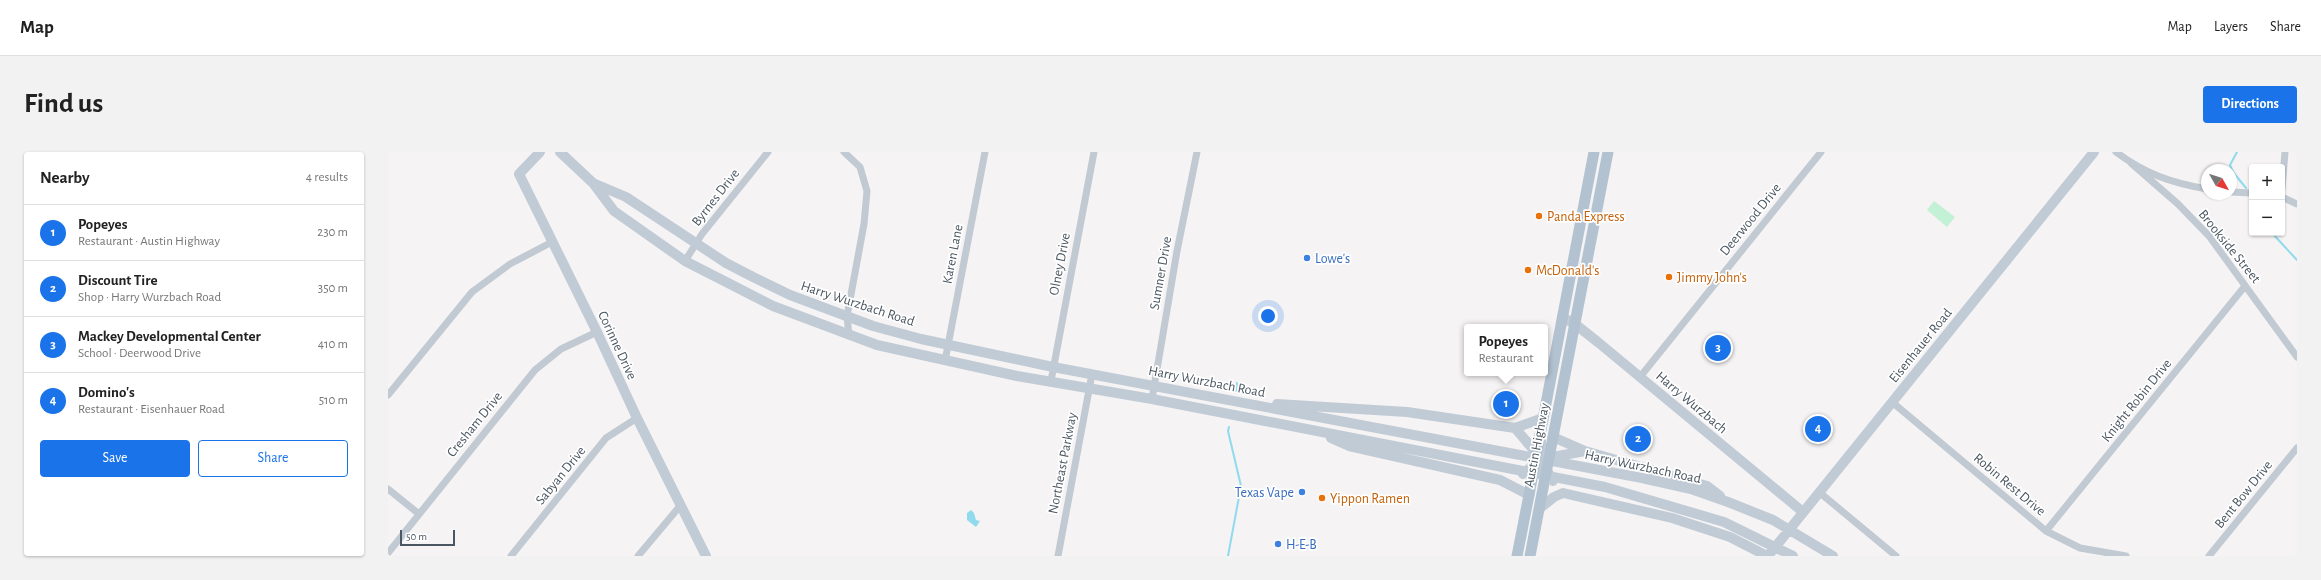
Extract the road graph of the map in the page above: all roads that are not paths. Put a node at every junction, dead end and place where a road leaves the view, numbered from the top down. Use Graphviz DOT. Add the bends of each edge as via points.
graph roads {
  1 [pos="540,152"];
  2 [pos="560,152"];
  3 [pos="767,152"];
  4 [pos="844,152"];
  5 [pos="985,152"];
  6 [pos="1094,152"];
  7 [pos="1197,152"];
  8 [pos="1594,152"];
  9 [pos="1608,152"];
  10 [pos="1821,152"];
  11 [pos="2094,152"];
  12 [pos="2116,152"];
  13 [pos="2285,152"];
  14 [pos="2131,163"];
  15 [pos="2284,164"];
  16 [pos="593,183"];
  17 [pos="2201,188"];
  18 [pos="2237,192"];
  19 [pos="2249,193"];
  20 [pos="2285,198"];
  21 [pos="2297,204"];
  22 [pos="552,242"];
  23 [pos="696,243"];
  24 [pos="685,261"];
  25 [pos="2245,286"];
  26 [pos="847,316"];
  27 [pos="1562,317"];
  28 [pos="1575,324"];
  29 [pos="597,332"];
  30 [pos="849,336"];
  31 [pos="947,344"];
  32 [pos="2297,357"];
  33 [pos="945,361"];
  34 [pos="1053,367"];
  35 [pos="1092,374"];
  36 [pos="1640,377"];
  37 [pos="1051,381"];
  38 [pos="1153,385"];
  39 [pos="1089,388"];
  40 [pos="388,395"];
  41 [pos="1152,399"];
  42 [pos="1892,402"];
  43 [pos="1263,406"];
  44 [pos="637,418"];
  45 [pos="1543,418"];
  46 [pos="1273,422"];
  47 [pos="1346,422"];
  48 [pos="1515,428"];
  49 [pos="1317,431"];
  50 [pos="1552,442"];
  51 [pos="2297,448"];
  52 [pos="1584,451"];
  53 [pos="1541,466"];
  54 [pos="1500,480"];
  55 [pos="388,489"];
  56 [pos="1819,492"];
  57 [pos="1563,493"];
  58 [pos="1528,495"];
  59 [pos="1728,502"];
  60 [pos="680,506"];
  61 [pos="1539,510"];
  62 [pos="1803,512"];
  63 [pos="419,514"];
  64 [pos="1790,529"];
  65 [pos="1522,531"];
  66 [pos="2046,531"];
  67 [pos="1776,546"];
  68 [pos="388,552"];
  69 [pos="511,556"];
  70 [pos="638,556"];
  71 [pos="706,556"];
  72 [pos="1058,556"];
  73 [pos="1517,556"];
  74 [pos="1520,556"];
  75 [pos="1530,556"];
  76 [pos="1767,556"];
  77 [pos="1793,556"];
  78 [pos="1833,556"];
  79 [pos="1896,556"];
  80 [pos="2126,556"];
  81 [pos="2209,556"];
  1 -- 22 [label="main road, Corinne Drive" via="518,174"];
  2 -- 16 [label="main road, Harry Wurzbach Road"];
  3 -- 23 [label="street, Byrnes Drive"];
  4 -- 26 [label="street" via="860,167 867,191 864,224"];
  5 -- 31 [label="street, Karen Lane"];
  6 -- 34 [label="street, Olney Drive"];
  7 -- 38 [label="street, Sumner Drive"];
  8 -- 27 [label="main road, Austin Highway"];
  9 -- 28 [label="main road, Austin Highway"];
  10 -- 36 [label="street, Deerwood Drive"];
  11 -- 42 [label="main road, Eisenhauer Road"];
  12 -- 14 [label="street"];
  13 -- 15 [label="street"];
  14 -- 17 [label="street" via="2170,182"];
  14 -- 25 [label="street, Brookside Street" via="2178,204 2209,236"];
  16 -- 23 [label="main road, Harry Wurzbach Road" via="626,197"];
  16 -- 24 [label="main road, Harry Wurzbach Road" via="614,211"];
  18 -- 19 [label="street"];
  20 -- 21 [label="street"];
  22 -- 29 [label="main road, Corinne Drive"];
  22 -- 40 [label="street" via="510,264 472,292"];
  23 -- 24 [label="street, Byrnes Drive"];
  23 -- 26 [label="main road, Harry Wurzbach Road" via="726,263 790,295"];
  24 -- 30 [label="main road, Harry Wurzbach Road" via="768,304"];
  25 -- 32 [label="street, Brookside Street"];
  25 -- 66 [label="street, Knight Robin Drive"];
  26 -- 30 [label="street"];
  26 -- 31 [label="main road, Harry Wurzbach Road" via="873,326"];
  27 -- 28 [label="main road, Harry Wurzbach"];
  27 -- 45 [label="main road, Austin Highway"];
  28 -- 36 [label="main road, Harry Wurzbach"];
  28 -- 50 [label="main road, Austin Highway"];
  29 -- 44 [label="main road, Corinne Drive"];
  29 -- 63 [label="street, Cresham Drive" via="561,349 535,370"];
  30 -- 33 [label="main road, Harry Wurzbach Road"];
  31 -- 33 [label="street, Karen Lane"];
  31 -- 34 [label="main road, Harry Wurzbach Road"];
  33 -- 37 [label="main road, Harry Wurzbach Road"];
  34 -- 35 [label="main road, Harry Wurzbach Road"];
  34 -- 37 [label="street, Olney Drive"];
  35 -- 38 [label="main road, Harry Wurzbach Road"];
  35 -- 39 [label="street, Northeast Parkway"];
  36 -- 62 [label="main road, Harry Wurzbach"];
  37 -- 39 [label="main road, Harry Wurzbach Road"];
  38 -- 41 [label="street, Sumner Drive"];
  38 -- 43 [label="main road, Harry Wurzbach Road"];
  39 -- 41 [label="main road, Harry Wurzbach Road"];
  39 -- 72 [label="street, Northeast Parkway"];
  41 -- 46 [label="main road, Harry Wurzbach Road"];
  42 -- 56 [label="main road, Eisenhauer Road"];
  42 -- 66 [label="street, Robin Rest Drive"];
  43 -- 47 [label="main road, Harry Wurzbach Road"];
  43 -- 48 [label="main road" via="1285,403 1422,414"];
  44 -- 60 [label="main road, Corinne Drive"];
  44 -- 69 [label="street, Sabyan Drive" via="606,438"];
  45 -- 48 [label="main road"];
  45 -- 53 [label="main road, Austin Highway, bridge" via="1540,435"];
  46 -- 47 [label="main road" via="1280,416 1320,423"];
  46 -- 49 [label="main road, Harry Wurzbach Road"];
  47 -- 59 [label="main road, Harry Wurzbach Road" via="1642,478 1691,489"];
  48 -- 53 [label="main road, bridge"];
  49 -- 54 [label="main road" via="1349,446"];
  49 -- 67 [label="main road, Harry Wurzbach Road" via="1604,486 1695,512"];
  50 -- 52 [label="main road"];
  50 -- 53 [label="main road, Austin Highway, bridge"];
  51 -- 81 [label="street, Bent Bow Drive"];
  52 -- 53 [label="main road, bridge" via="1558,456"];
  52 -- 59 [label="main road" via="1707,486"];
  53 -- 54 [label="main road, bridge"];
  53 -- 57 [label="main road, bridge"];
  53 -- 58 [label="main road, Austin Highway, bridge"];
  53 -- 61 [label="main road, Austin Highway"];
  54 -- 58 [label="main road"];
  55 -- 63 [label="street"];
  56 -- 62 [label="main road, Eisenhauer Road"];
  56 -- 79 [label="street"];
  57 -- 61 [label="main road" via="1554,496"];
  57 -- 76 [label="main road" via="1691,524 1730,537"];
  58 -- 65 [label="main road, Austin Highway"];
  59 -- 64 [label="main road, Harry Wurzbach Road"];
  60 -- 70 [label="street"];
  60 -- 71 [label="main road, Corinne Drive"];
  61 -- 75 [label="main road, Austin Highway"];
  62 -- 64 [label="main road, Eisenhauer Road"];
  63 -- 68 [label="street, Cresham Drive"];
  64 -- 67 [label="main road, Eisenhauer Road"];
  64 -- 78 [label="main road, Harry Wurzbach Road"];
  65 -- 73 [label="main road, Austin Highway"];
  65 -- 74 [label="main road" via="1524,539"];
  66 -- 80 [label="street, Robin Rest Drive" via="2080,548"];
  67 -- 76 [label="main road, Eisenhauer Road"];
  67 -- 77 [label="main road, Harry Wurzbach Road"];
}
